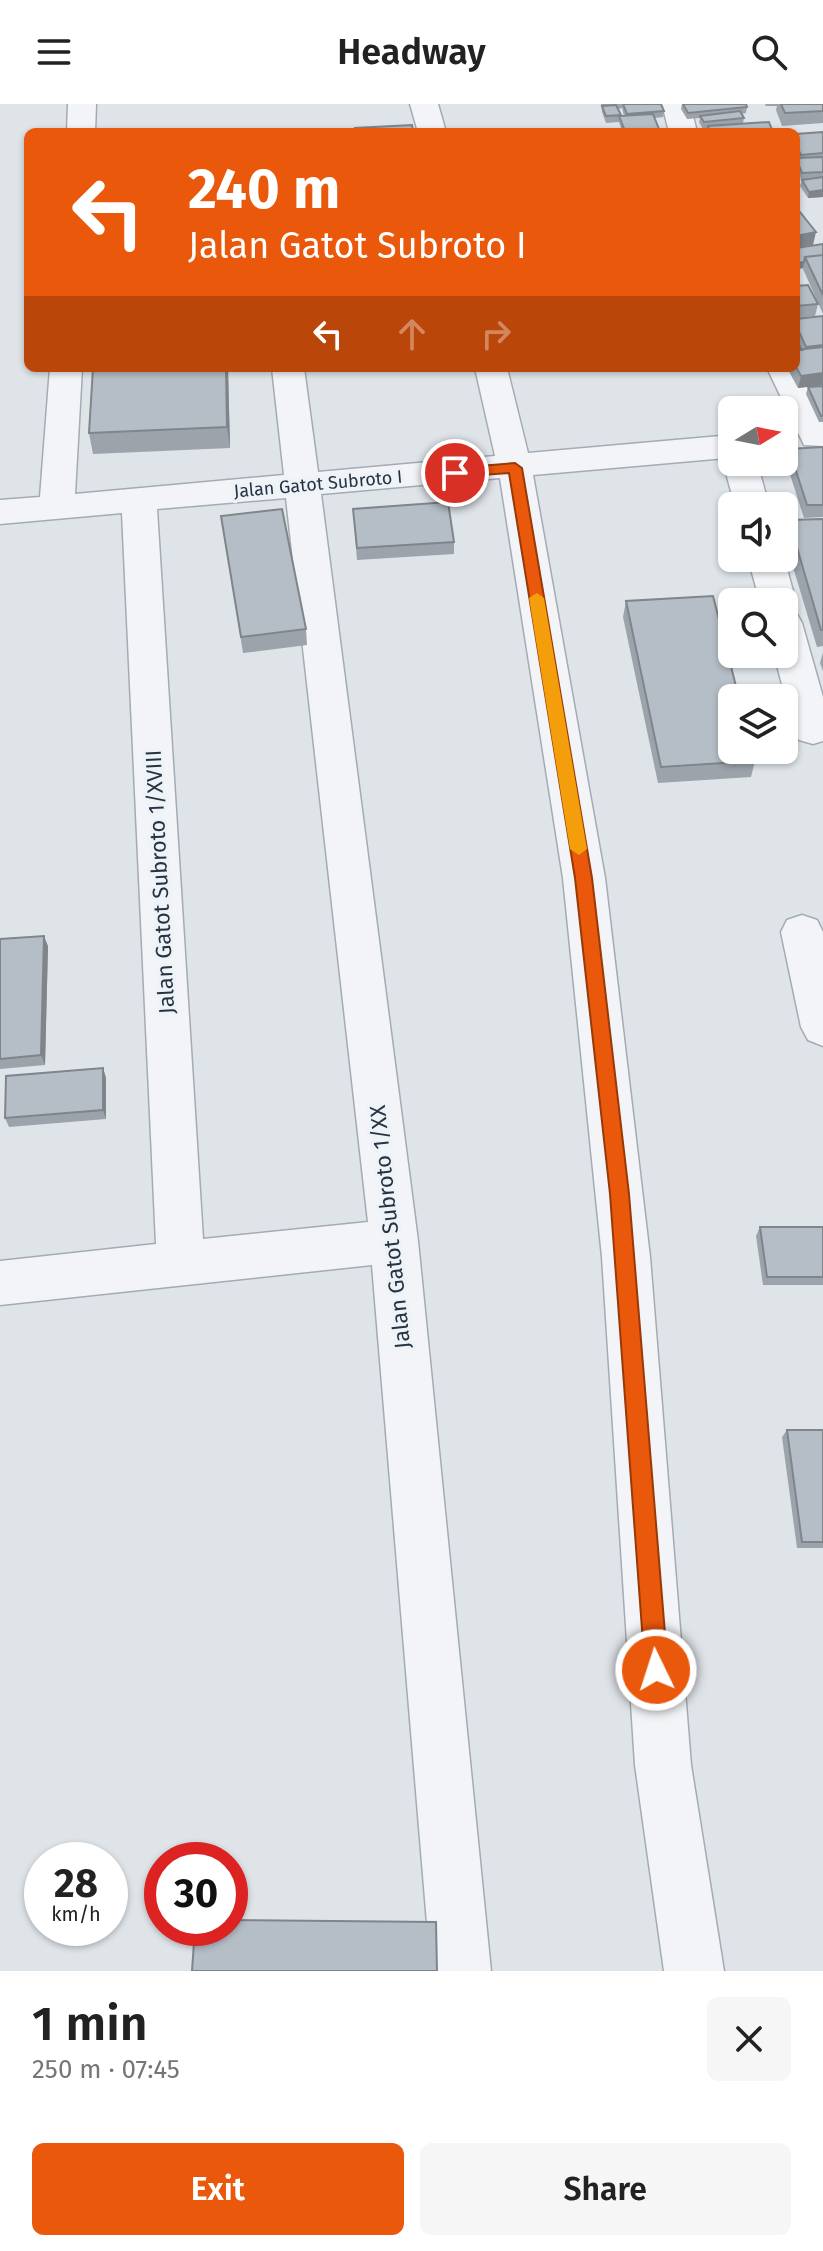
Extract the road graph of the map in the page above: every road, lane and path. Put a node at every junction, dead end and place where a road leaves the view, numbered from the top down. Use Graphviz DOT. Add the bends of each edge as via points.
graph roads {
  1 [pos="82,104"];
  2 [pos="424,104"];
  3 [pos="676,104"];
  4 [pos="81,128"];
  5 [pos="431,128"];
  6 [pos="682,128"];
  7 [pos="66,372"];
  8 [pos="289,372"];
  9 [pos="492,372"];
  10 [pos="784,372"];
  11 [pos="808,438"];
  12 [pos="718,447"];
  13 [pos="515,468"];
  14 [pos="304,485"];
  15 [pos="139,500"];
  16 [pos="57,507"];
  17 [pos="0,512"];
  18 [pos="796,668"];
  19 [pos="813,730"];
  20 [pos="802,932"];
  21 [pos="823,1027"];
  22 [pos="394,1241"];
  23 [pos="181,1263"];
  24 [pos="0,1283"];
  25 [pos="461,1971"];
  26 [pos="694,1971"];
  1 -- 4 [label="street"];
  2 -- 5 [label="street"];
  3 -- 6 [label="street"];
  7 -- 16 [label="street"];
  8 -- 14 [label="street, Jalan Gatot Subroto 1/XX"];
  9 -- 13 [label="street"];
  10 -- 11 [label="street"];
  12 -- 13 [label="street, Jalan Gatot Subroto I"];
  13 -- 14 [label="street, Jalan Gatot Subroto I"];
  13 -- 26 [label="street" via="584,878 626,1257 663,1765"];
  14 -- 15 [label="street, Jalan Gatot Subroto I"];
  14 -- 22 [label="street, Jalan Gatot Subroto 1/XX"];
  15 -- 16 [label="street, Jalan Gatot Subroto I"];
  15 -- 23 [label="street, Jalan Gatot Subroto 1/XVIII"];
  16 -- 17 [label="street, Jalan Gatot Subroto I"];
  18 -- 19 [label="street"];
  20 -- 21 [label="street"];
  22 -- 23 [label="street"];
  22 -- 25 [label="street, Jalan Gatot Subroto 1/XX"];
  23 -- 24 [label="street"];
}
